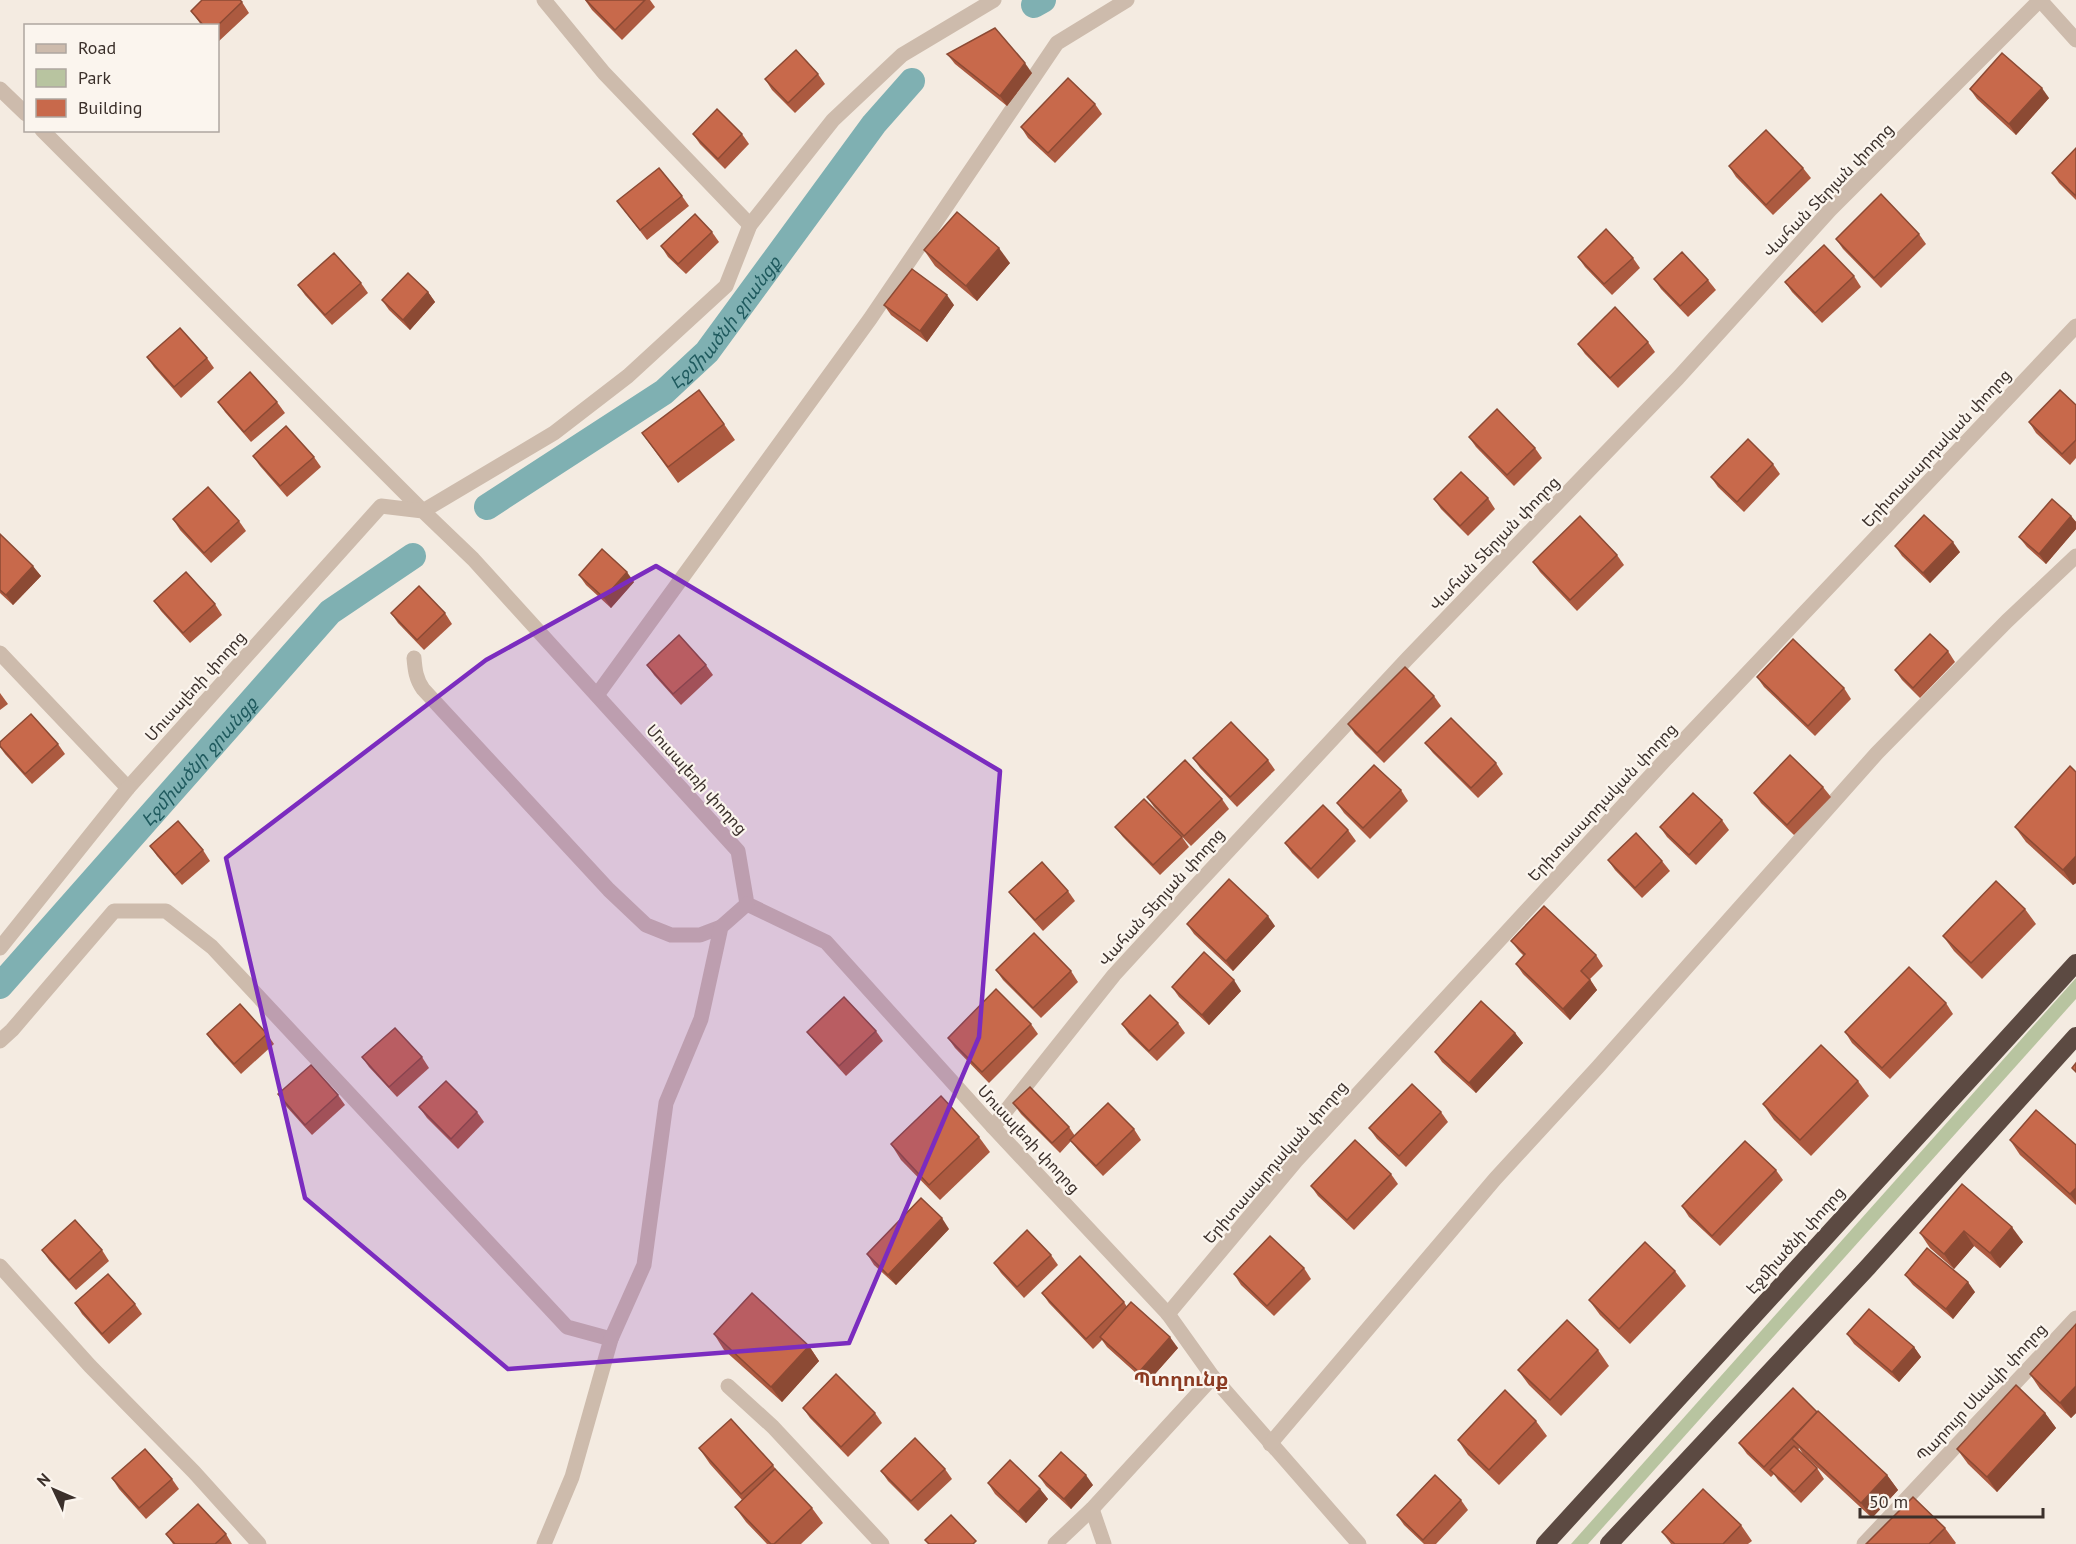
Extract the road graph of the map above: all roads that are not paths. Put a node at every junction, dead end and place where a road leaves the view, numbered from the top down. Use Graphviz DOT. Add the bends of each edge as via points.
graph roads {
  1 [pos="544,0"];
  2 [pos="994,0"];
  3 [pos="1127,0"];
  4 [pos="2040,0"];
  5 [pos="2076,40"];
  6 [pos="0,89"];
  7 [pos="24,112"];
  8 [pos="44,132"];
  9 [pos="750,225"];
  10 [pos="2076,327"];
  11 [pos="423,511"];
  12 [pos="2076,556"];
  13 [pos="0,653"];
  14 [pos="414,658"];
  15 [pos="597,695"];
  16 [pos="128,788"];
  17 [pos="747,904"];
  18 [pos="721,927"];
  19 [pos="0,948"];
  20 [pos="2076,963"];
  21 [pos="2076,1036"];
  22 [pos="0,1041"];
  23 [pos="993,1127"];
  24 [pos="0,1266"];
  25 [pos="1168,1314"];
  26 [pos="2076,1318"];
  27 [pos="610,1340"];
  28 [pos="1213,1377"];
  29 [pos="728,1386"];
  30 [pos="1270,1444"];
  31 [pos="1092,1509"];
  32 [pos="259,1544"];
  33 [pos="544,1544"];
  34 [pos="882,1544"];
  35 [pos="1054,1544"];
  36 [pos="1104,1544"];
  37 [pos="1359,1544"];
  38 [pos="1545,1544"];
  39 [pos="1610,1544"];
  40 [pos="1864,1544"];
  1 -- 9 [label="street" via="604,73"];
  2 -- 9 [label="street" via="902,55 833,120"];
  3 -- 15 [label="street" via="1057,43 870,320"];
  4 -- 5 [label="street"];
  4 -- 23 [label="street, Վահան Տերյան փողոց" via="1830,210 1678,378 1407,659 1191,891 1114,975"];
  6 -- 7 [label="street"];
  8 -- 11 [label="street"];
  9 -- 11 [label="street" via="726,286 628,376 554,433"];
  10 -- 25 [label="street, Երիտասարդական փողոց" via="1665,760 1296,1161"];
  11 -- 15 [label="street, Մուսալեռի փողոց" via="473,559"];
  11 -- 16 [label="street, Մուսալեռի փողոց" via="381,506"];
  12 -- 30 [label="street" via="1877,753 1495,1179"];
  13 -- 16 [label="street"];
  14 -- 18 [label="street" via="423,689 646,925 671,935 700,935"];
  15 -- 17 [label="street, Մուսալեռի փողոց" via="738,851"];
  16 -- 19 [label="street"];
  17 -- 18 [label="street"];
  17 -- 23 [label="street, Մուսալեռի փողոց" via="826,942"];
  18 -- 27 [label="street" via="701,1019 666,1103 644,1265"];
  20 -- 38 [label="highway, Էջմիածնի փողոց"];
  21 -- 39 [label="highway"];
  22 -- 27 [label="street" via="114,911 166,911 212,947 567,1327"];
  23 -- 25 [label="street, Մուսալեռի փողոց"];
  24 -- 32 [label="street"];
  25 -- 28 [label="street, Մուսալեռի փողոց"];
  26 -- 40 [label="street, Պարույր Սևակի փողոց"];
  27 -- 33 [label="street" via="572,1477"];
  28 -- 30 [label="street, Մուսալեռի փողոց"];
  28 -- 31 [label="street"];
  29 -- 34 [label="street" via="773,1427"];
  30 -- 37 [label="street, Մուսալեռի փողոց"];
  31 -- 35 [label="street"];
  31 -- 36 [label="street"];
}
